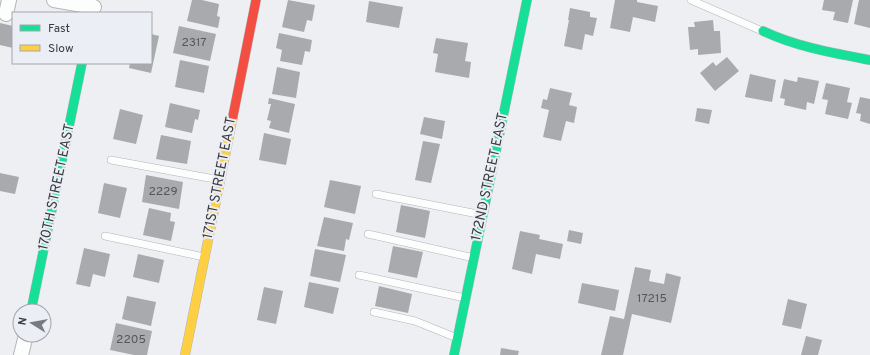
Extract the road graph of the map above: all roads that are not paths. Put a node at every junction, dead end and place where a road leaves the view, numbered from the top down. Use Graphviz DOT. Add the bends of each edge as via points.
graph roads {
  1 [pos="9,0"];
  2 [pos="54,0"];
  3 [pos="256,0"];
  4 [pos="527,0"];
  5 [pos="691,0"];
  6 [pos="94,7"];
  7 [pos="6,14"];
  8 [pos="763,31"];
  9 [pos="870,60"];
  10 [pos="82,64"];
  11 [pos="111,160"];
  12 [pos="220,180"];
  13 [pos="376,194"];
  14 [pos="483,215"];
  15 [pos="368,234"];
  16 [pos="106,236"];
  17 [pos="204,257"];
  18 [pos="474,258"];
  19 [pos="359,275"];
  20 [pos="466,298"];
  21 [pos="33,303"];
  22 [pos="374,312"];
  23 [pos="457,338"];
  24 [pos="24,343"];
  25 [pos="22,355"];
  26 [pos="185,355"];
  27 [pos="454,355"];
  1 -- 7 [label="street"];
  2 -- 6 [label="street"];
  3 -- 12 [label="street, 171ST STREET EAST"];
  4 -- 14 [label="street, 172ND STREET EAST"];
  5 -- 8 [label="lane"];
  8 -- 9 [label="street" via="800,46"];
  10 -- 21 [label="street, 170TH STREET EAST"];
  11 -- 12 [label="lane"];
  12 -- 17 [label="street, 171ST STREET EAST"];
  13 -- 14 [label="lane"];
  14 -- 18 [label="street, 172ND STREET EAST"];
  15 -- 18 [label="lane"];
  16 -- 17 [label="lane"];
  17 -- 26 [label="street, 171ST STREET EAST"];
  18 -- 20 [label="street, 172ND STREET EAST"];
  19 -- 20 [label="lane"];
  20 -- 23 [label="street, 172ND STREET EAST"];
  22 -- 23 [label="lane" via="415,321"];
  23 -- 27 [label="street, 172ND STREET EAST"];
  24 -- 25 [label="street"];
}
